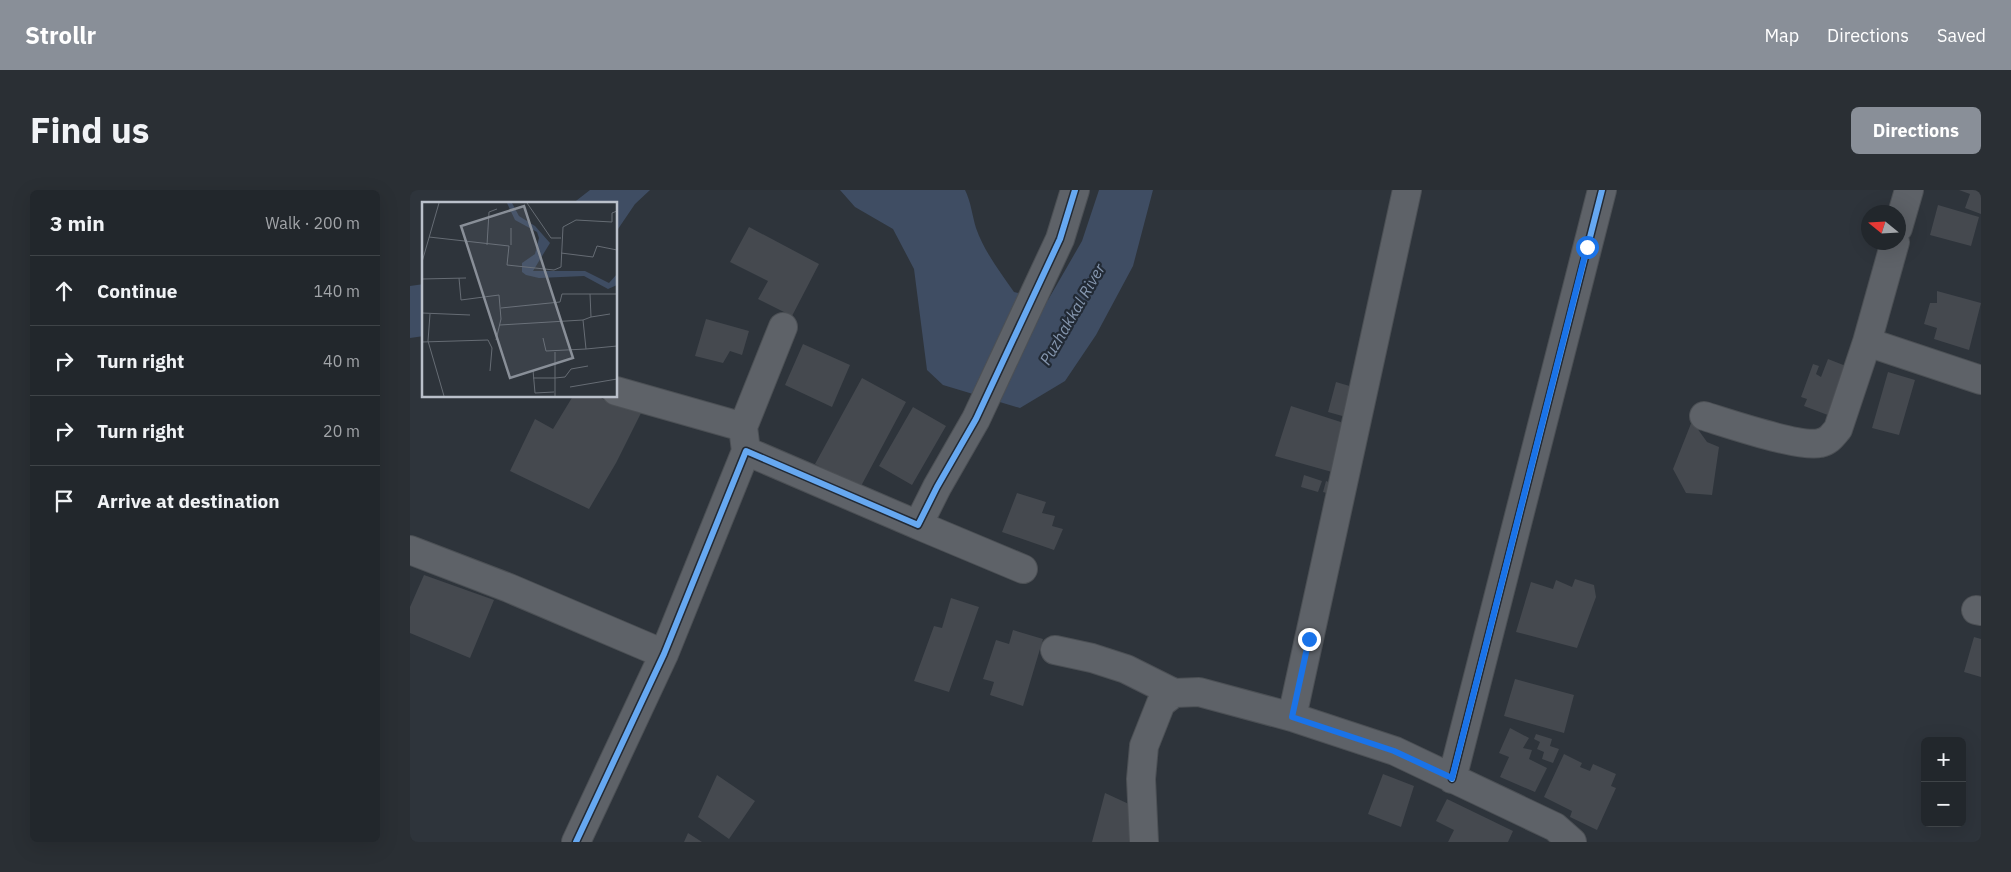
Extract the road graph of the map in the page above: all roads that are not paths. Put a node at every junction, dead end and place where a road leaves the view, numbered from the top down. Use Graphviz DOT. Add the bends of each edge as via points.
graph roads {
  1 [pos="1075,190"];
  2 [pos="1407,190"];
  3 [pos="1602,190"];
  4 [pos="1909,190"];
  5 [pos="1905,205"];
  6 [pos="1892,250"];
  7 [pos="784,327"];
  8 [pos="1867,342"];
  9 [pos="1981,380"];
  10 [pos="618,392"];
  11 [pos="1704,416"];
  12 [pos="744,439"];
  13 [pos="918,525"];
  14 [pos="410,550"];
  15 [pos="1022,569"];
  16 [pos="1055,650"];
  17 [pos="664,654"];
  18 [pos="1174,693"];
  19 [pos="1292,717"];
  20 [pos="1452,778"];
  21 [pos="576,842"];
  22 [pos="1144,842"];
  23 [pos="1572,842"];
  1 -- 13 [label="street" via="1060,240 976,419"];
  2 -- 19 [label="street"];
  3 -- 20 [label="street"];
  4 -- 5 [label="street"];
  6 -- 8 [label="street"];
  7 -- 12 [label="street"];
  8 -- 9 [label="street"];
  8 -- 11 [label="street" via="1838,429 1829,440 1818,444 1788,440"];
  10 -- 12 [label="street"];
  12 -- 13 [label="street"];
  12 -- 17 [label="street"];
  13 -- 15 [label="street"];
  14 -- 17 [label="street"];
  16 -- 18 [label="street" via="1126,669"];
  17 -- 21 [label="street"];
  18 -- 19 [label="street" via="1199,692"];
  18 -- 22 [label="street" via="1161,703 1144,746"];
  19 -- 20 [label="street" via="1394,751"];
  20 -- 23 [label="street" via="1555,827"];
}
